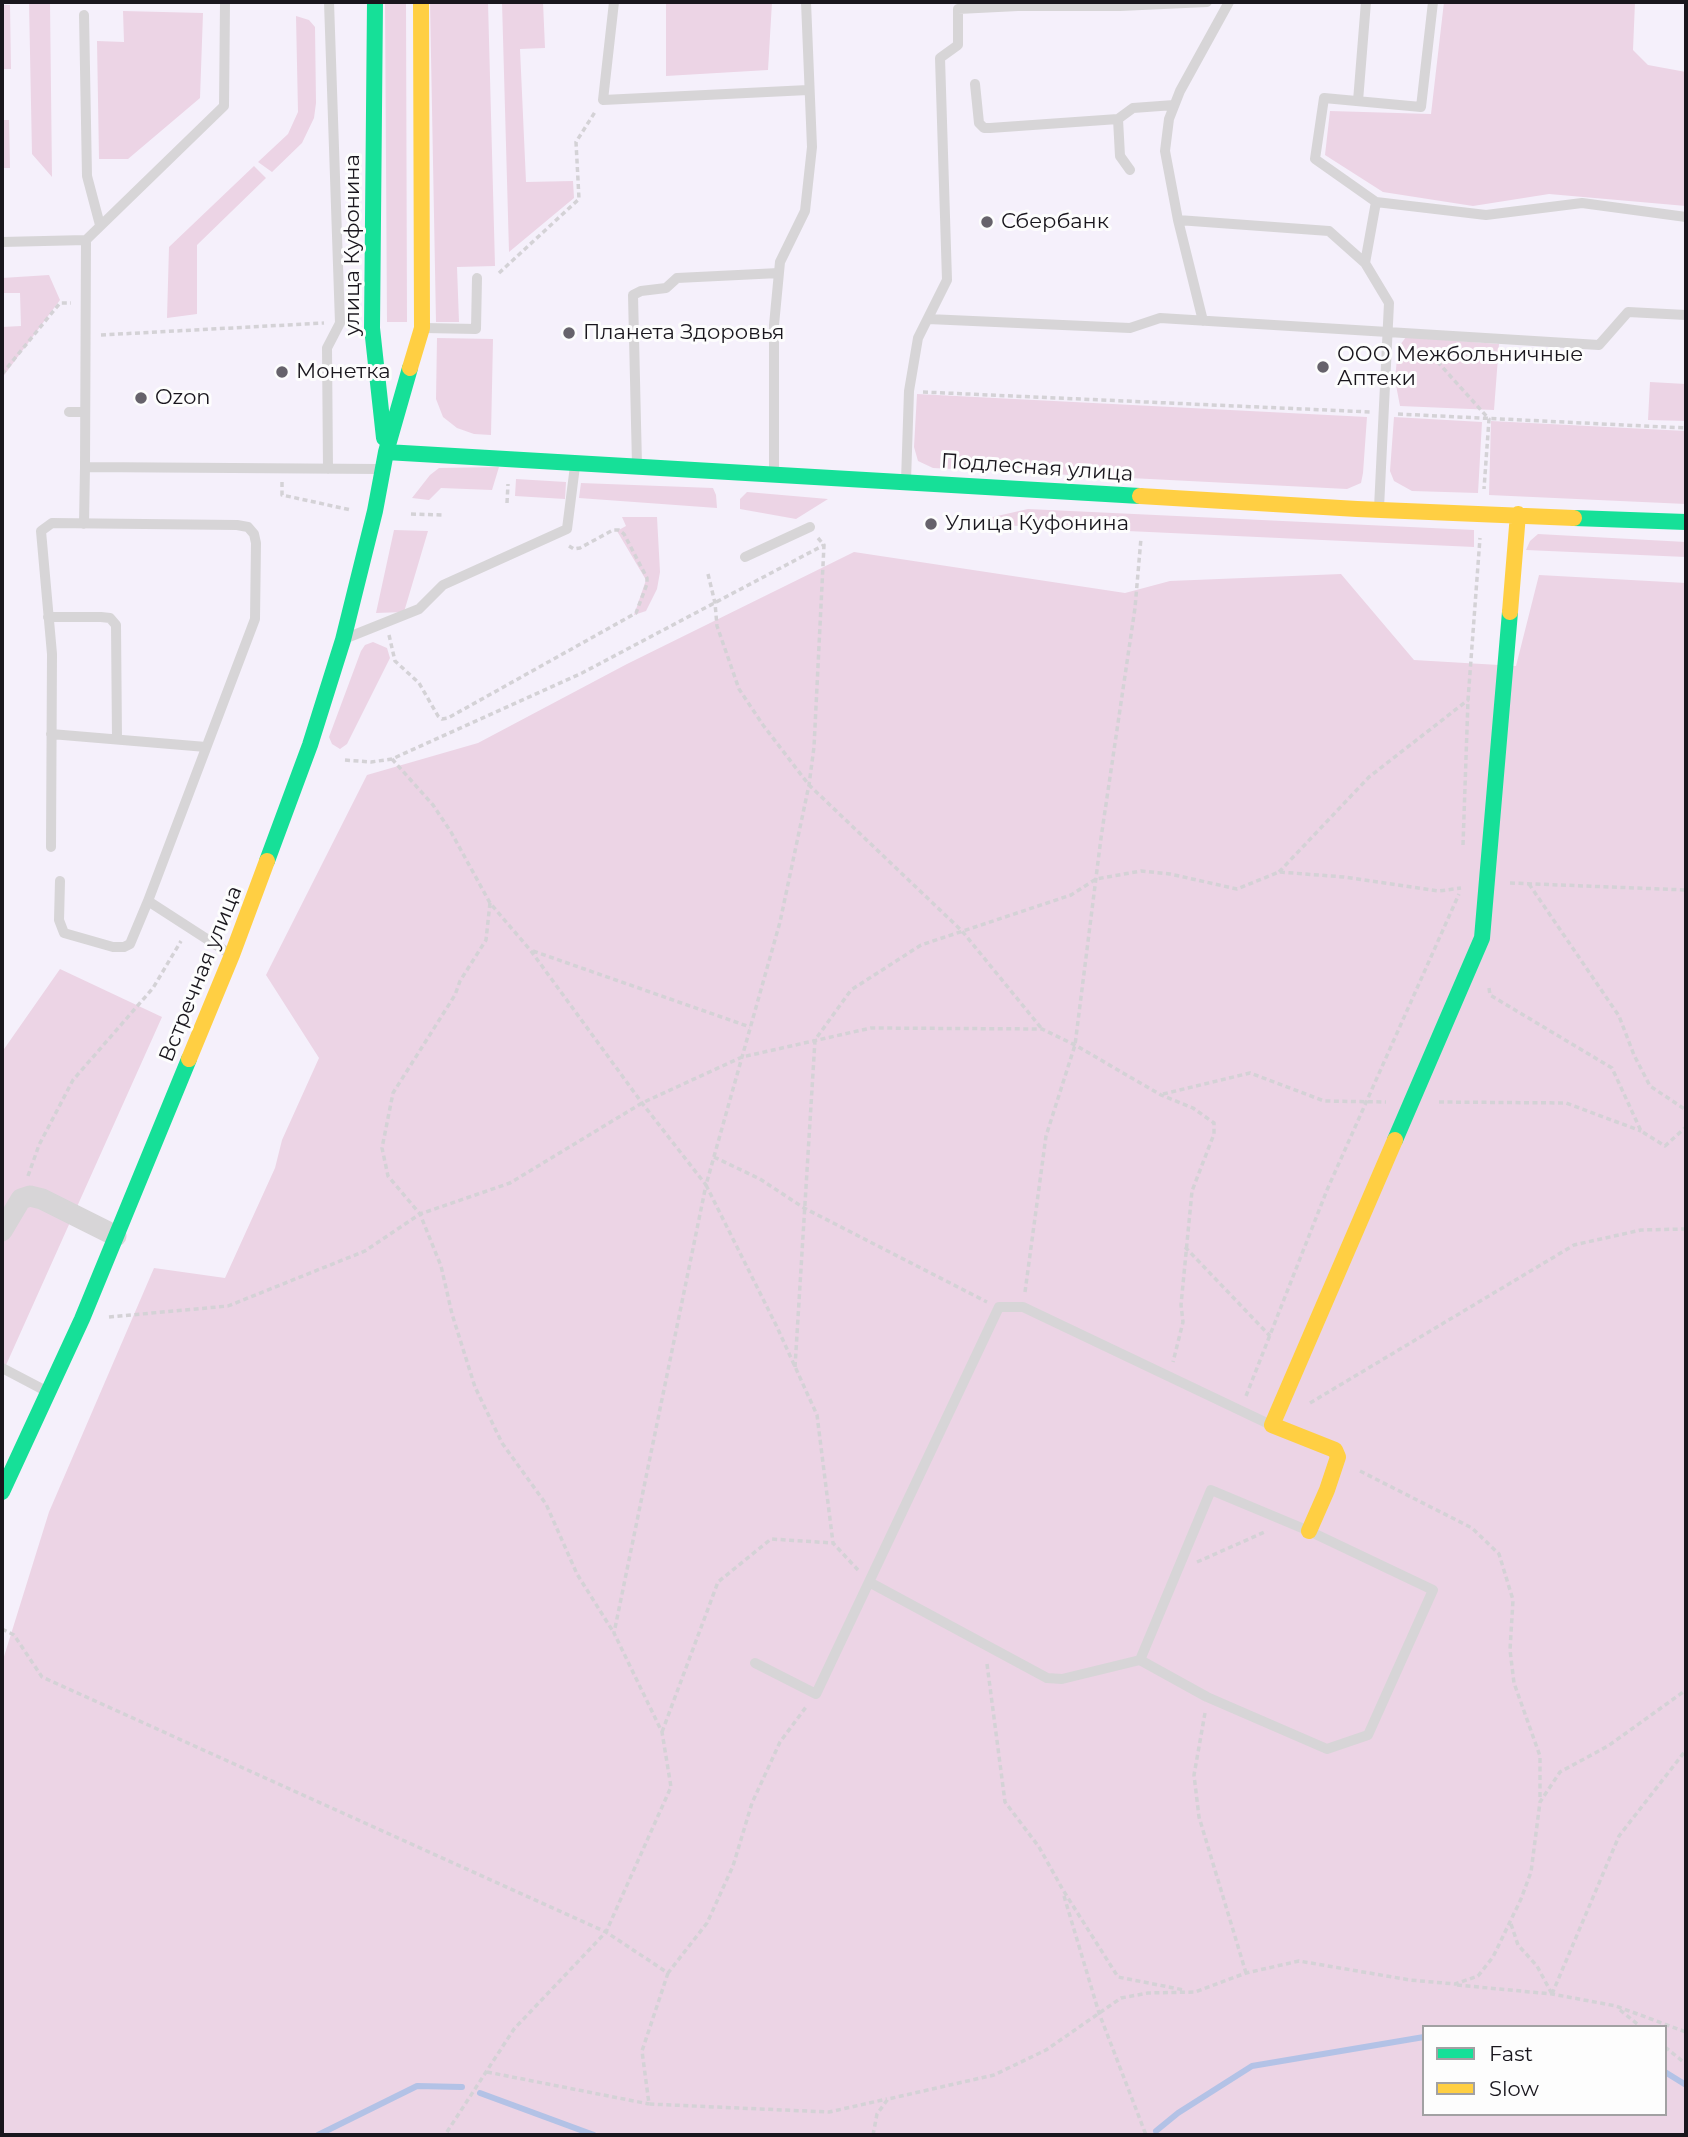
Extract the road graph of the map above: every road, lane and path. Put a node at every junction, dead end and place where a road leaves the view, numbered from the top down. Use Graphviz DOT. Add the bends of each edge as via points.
graph roads {
  1 [pos="225,2"];
  2 [pos="329,2"];
  3 [pos="375,2"];
  4 [pos="421,2"];
  5 [pos="614,2"];
  6 [pos="806,2"];
  7 [pos="1207,2"];
  8 [pos="1229,2"];
  9 [pos="1366,2"];
  10 [pos="1433,2"];
  11 [pos="1018,4"];
  12 [pos="84,15"];
  13 [pos="975,84"];
  14 [pos="808,90"];
  15 [pos="603,100"];
  16 [pos="1358,101"];
  17 [pos="1174,105"];
  18 [pos="1118,119"];
  19 [pos="1130,170"];
  20 [pos="1376,202"];
  21 [pos="1686,217"];
  22 [pos="1178,220"];
  23 [pos="100,226"];
  24 [pos="86,240"];
  25 [pos="2,242"];
  26 [pos="1364,263"];
  27 [pos="499,273"];
  28 [pos="779,274"];
  29 [pos="477,278"];
  30 [pos="86,302"];
  31 [pos="1686,315"];
  32 [pos="928,319"];
  33 [pos="1203,321"];
  34 [pos="340,323"];
  35 [pos="422,328"];
  36 [pos="1388,333"];
  37 [pos="1412,334"];
  38 [pos="85,335"];
  39 [pos="2,374"];
  40 [pos="909,391"];
  41 [pos="69,412"];
  42 [pos="85,412"];
  43 [pos="1384,413"];
  44 [pos="1489,419"];
  45 [pos="1686,428"];
  46 [pos="386,452"];
  47 [pos="575,463"];
  48 [pos="637,466"];
  49 [pos="85,467"];
  50 [pos="282,469"];
  51 [pos="328,469"];
  52 [pos="383,469"];
  53 [pos="774,474"];
  54 [pos="906,481"];
  55 [pos="508,482"];
  56 [pos="507,503"];
  57 [pos="1378,509"];
  58 [pos="353,511"];
  59 [pos="1482,513"];
  60 [pos="411,514"];
  61 [pos="1518,514"];
  62 [pos="442,515"];
  63 [pos="1686,522"];
  64 [pos="84,524"];
  65 [pos="810,527"];
  66 [pos="562,532"];
  67 [pos="1141,538"];
  68 [pos="824,545"];
  69 [pos="745,557"];
  70 [pos="708,574"];
  71 [pos="715,603"];
  72 [pos="48,617"];
  73 [pos="386,623"];
  74 [pos="343,640"];
  75 [pos="1468,700"];
  76 [pos="51,734"];
  77 [pos="117,739"];
  78 [pos="206,747"];
  79 [pos="392,759"];
  80 [pos="345,760"];
  81 [pos="809,785"];
  82 [pos="51,848"];
  83 [pos="1463,848"];
  84 [pos="1279,872"];
  85 [pos="1096,878"];
  86 [pos="60,881"];
  87 [pos="1488,882"];
  88 [pos="1529,884"];
  89 [pos="1686,890"];
  90 [pos="148,901"];
  91 [pos="490,903"];
  92 [pos="189,928"];
  93 [pos="962,931"];
  94 [pos="531,951"];
  95 [pos="232,955"];
  96 [pos="1488,983"];
  97 [pos="750,1027"];
  98 [pos="1042,1030"];
  99 [pos="815,1040"];
  100 [pos="1075,1045"];
  101 [pos="742,1057"];
  102 [pos="642,1103"];
  103 [pos="1686,1110"];
  104 [pos="1686,1128"];
  105 [pos="714,1157"];
  106 [pos="706,1185"];
  107 [pos="21,1199"];
  108 [pos="804,1208"];
  109 [pos="420,1214"];
  110 [pos="1686,1229"];
  111 [pos="2,1231"];
  112 [pos="116,1237"];
  113 [pos="1185,1247"];
  114 [pos="999,1307"];
  115 [pos="1023,1307"];
  116 [pos="82,1319"];
  117 [pos="1269,1336"];
  118 [pos="1173,1362"];
  119 [pos="796,1367"];
  120 [pos="2,1368"];
  121 [pos="48,1392"];
  122 [pos="1307,1404"];
  123 [pos="1240,1411"];
  124 [pos="1272,1425"];
  125 [pos="1335,1450"];
  126 [pos="4,1482"];
  127 [pos="1292,1524"];
  128 [pos="1309,1531"];
  129 [pos="833,1543"];
  130 [pos="1180,1563"];
  131 [pos="869,1582"];
  132 [pos="2,1629"];
  133 [pos="614,1633"];
  134 [pos="984,1644"];
  135 [pos="1140,1660"];
  136 [pos="755,1663"];
  137 [pos="1686,1690"];
  138 [pos="816,1694"];
  139 [pos="1207,1698"];
  140 [pos="662,1732"];
  141 [pos="1686,1750"];
  142 [pos="1540,1802"];
  143 [pos="1063,1890"];
  144 [pos="1511,1923"];
  145 [pos="606,1932"];
  146 [pos="668,1973"];
  147 [pos="1246,1973"];
  148 [pos="1455,1984"];
  149 [pos="1195,1992"];
  150 [pos="1552,1994"];
  151 [pos="1616,2006"];
  152 [pos="1098,2013"];
  153 [pos="1639,2025"];
  154 [pos="1686,2032"];
  155 [pos="1667,2049"];
  156 [pos="1686,2064"];
  157 [pos="487,2072"];
  158 [pos="888,2099"];
  159 [pos="649,2104"];
  160 [pos="445,2135"];
  161 [pos="873,2135"];
  162 [pos="1146,2135"];
  1 -- 23 [label="lane" via="224,106"];
  2 -- 34 [label="lane"];
  3 -- 46 [label="main road, улица Куфонина" via="372,328"];
  4 -- 35 [label="main road"];
  5 -- 15 [label="lane"];
  6 -- 14 [label="lane"];
  7 -- 11 [label="lane"];
  8 -- 17 [label="lane"];
  9 -- 16 [label="lane"];
  10 -- 16 [label="lane" via="1421,107"];
  11 -- 32 [label="lane" via="958,9 958,45 940,58 947,280"];
  12 -- 23 [label="lane" via="87,176"];
  13 -- 18 [label="lane" via="978,119 984,128"];
  14 -- 15 [label="lane"];
  14 -- 28 [label="lane" via="811,147 805,211 780,262"];
  15 -- 27 [label="path" via="576,142 579,199"];
  16 -- 20 [label="lane" via="1324,98 1315,159"];
  17 -- 18 [label="lane" via="1133,108"];
  17 -- 22 [label="lane" via="1165,151"];
  18 -- 19 [label="lane" via="1120,156"];
  20 -- 21 [label="lane" via="1486,215 1582,203"];
  20 -- 26 [label="lane"];
  22 -- 26 [label="lane" via="1329,231"];
  22 -- 33 [label="lane"];
  23 -- 24 [label="lane"];
  24 -- 25 [label="lane"];
  24 -- 30 [label="lane"];
  26 -- 36 [label="lane" via="1389,303"];
  28 -- 48 [label="lane" via="677,278 666,288 633,295"];
  28 -- 53 [label="lane" via="774,325"];
  29 -- 35 [label="lane" via="477,329"];
  30 -- 38 [label="lane"];
  30 -- 39 [label="path" via="60,303"];
  31 -- 37 [label="lane" via="1628,312 1599,345"];
  32 -- 33 [label="lane" via="1130,328 1160,318"];
  32 -- 40 [label="lane" via="918,338"];
  33 -- 36 [label="lane"];
  34 -- 38 [label="path"];
  34 -- 51 [label="lane" via="327,348"];
  35 -- 46 [label="main road"];
  36 -- 37 [label="lane"];
  36 -- 43 [label="lane"];
  37 -- 44 [label="path"];
  38 -- 42 [label="lane"];
  40 -- 43 [label="path"];
  40 -- 54 [label="lane"];
  41 -- 42 [label="lane"];
  42 -- 49 [label="lane"];
  43 -- 44 [label="path"];
  43 -- 57 [label="lane"];
  44 -- 45 [label="path"];
  44 -- 59 [label="path"];
  46 -- 47 [label="main road, Подлесная улица"];
  46 -- 52 [label="main road, Встречная улица"];
  47 -- 48 [label="main road, Подлесная улица"];
  47 -- 66 [label="lane" via="569,523"];
  48 -- 53 [label="main road, Подлесная улица"];
  49 -- 50 [label="lane"];
  49 -- 64 [label="lane"];
  50 -- 51 [label="lane"];
  50 -- 58 [label="path" via="282,495"];
  51 -- 52 [label="lane"];
  52 -- 74 [label="main road, Встречная улица"];
  53 -- 54 [label="main road, Подлесная улица"];
  54 -- 57 [label="main road, Подлесная улица"];
  55 -- 56 [label="path"];
  57 -- 59 [label="main road, Подлесная улица"];
  59 -- 61 [label="main road, Подлесная улица"];
  59 -- 75 [label="path"];
  60 -- 62 [label="path"];
  61 -- 63 [label="main road, Подлесная улица"];
  61 -- 87 [label="main road"];
  64 -- 72 [label="lane" via="52,523 41,531"];
  64 -- 78 [label="lane" via="237,525 254,534 255,619"];
  65 -- 68 [label="path"];
  65 -- 69 [label="lane"];
  66 -- 73 [label="lane" via="443,585 419,609"];
  66 -- 73 [label="path" via="574,549 612,530 624,534 646,578 639,608 448,718 438,716 419,683 395,661"];
  67 -- 85 [label="path"];
  68 -- 71 [label="path"];
  68 -- 81 [label="path"];
  70 -- 71 [label="path"];
  71 -- 79 [label="path" via="582,673"];
  71 -- 81 [label="path" via="717,626 739,688"];
  72 -- 76 [label="lane"];
  72 -- 77 [label="lane" via="110,618 116,625"];
  73 -- 74 [label="lane"];
  74 -- 95 [label="main road, Встречная улица" via="310,745"];
  75 -- 83 [label="path"];
  75 -- 84 [label="path" via="1369,777"];
  76 -- 77 [label="lane"];
  76 -- 82 [label="lane"];
  77 -- 78 [label="lane"];
  78 -- 90 [label="lane"];
  79 -- 80 [label="path"];
  79 -- 91 [label="path" via="452,832"];
  81 -- 93 [label="path"];
  81 -- 97 [label="path" via="780,922"];
  84 -- 85 [label="path" via="1237,888 1141,871"];
  84 -- 117 [label="path" via="1439,891 1461,888 1327,1190"];
  85 -- 93 [label="path" via="1071,895"];
  85 -- 100 [label="path"];
  86 -- 90 [label="lane" via="59,920 64,933 113,947 130,944"];
  87 -- 88 [label="path"];
  87 -- 124 [label="main road" via="1482,938"];
  88 -- 89 [label="path"];
  88 -- 103 [label="path" via="1619,1016 1650,1086"];
  90 -- 92 [label="lane"];
  91 -- 94 [label="path"];
  91 -- 109 [label="path" via="486,940 393,1093 386,1124 382,1148 387,1176"];
  92 -- 95 [label="lane"];
  92 -- 107 [label="path" via="153,988 73,1080 39,1145"];
  93 -- 98 [label="path"];
  93 -- 99 [label="path" via="921,945 851,990"];
  94 -- 97 [label="path"];
  94 -- 102 [label="path"];
  95 -- 112 [label="main road, Встречная улица"];
  96 -- 104 [label="path" via="1490,995 1612,1068 1641,1131 1665,1146"];
  97 -- 101 [label="path"];
  98 -- 99 [label="path" via="871,1028"];
  98 -- 100 [label="path"];
  99 -- 101 [label="path"];
  99 -- 108 [label="path"];
  100 -- 113 [label="path" via="1214,1123 1192,1192"];
  100 -- 115 [label="path" via="1046,1136"];
  101 -- 102 [label="path"];
  101 -- 105 [label="path"];
  102 -- 106 [label="path"];
  102 -- 109 [label="path" via="510,1183"];
  105 -- 106 [label="path"];
  105 -- 108 [label="path" via="760,1179"];
  106 -- 119 [label="path"];
  106 -- 133 [label="path"];
  107 -- 111 [label="street"];
  107 -- 112 [label="street" via="42,1199"];
  108 -- 114 [label="path"];
  108 -- 119 [label="path"];
  109 -- 116 [label="path" via="365,1251 228,1306"];
  109 -- 133 [label="path" via="441,1266 475,1387 502,1443 546,1504 577,1574"];
  110 -- 122 [label="path" via="1641,1230 1574,1245"];
  112 -- 116 [label="main road, Встречная улица"];
  113 -- 117 [label="path"];
  113 -- 118 [label="path" via="1183,1322"];
  114 -- 115 [label="lane"];
  114 -- 131 [label="lane"];
  115 -- 123 [label="lane"];
  116 -- 121 [label="main road, Встречная улица"];
  117 -- 123 [label="path"];
  119 -- 129 [label="path" via="817,1415"];
  120 -- 121 [label="lane"];
  121 -- 126 [label="main road, Встречная улица"];
  123 -- 124 [label="lane"];
  124 -- 125 [label="main road"];
  125 -- 128 [label="main road" via="1337,1463"];
  125 -- 142 [label="path" via="1359,1471 1472,1528 1499,1553 1513,1600 1510,1650 1514,1683 1540,1756"];
  127 -- 128 [label="lane"];
  127 -- 130 [label="path" via="1205,1560"];
  127 -- 130 [label="lane" via="1211,1490"];
  128 -- 139 [label="lane" via="1433,1590 1368,1735 1327,1749"];
  129 -- 131 [label="path"];
  129 -- 140 [label="path" via="771,1539 719,1582"];
  130 -- 135 [label="lane"];
  131 -- 134 [label="lane"];
  131 -- 138 [label="lane"];
  132 -- 145 [label="path" via="13,1635 42,1677"];
  133 -- 140 [label="path"];
  134 -- 135 [label="lane" via="1056,1680"];
  134 -- 143 [label="path" via="1005,1801"];
  135 -- 139 [label="lane"];
  136 -- 138 [label="lane"];
  137 -- 142 [label="path" via="1608,1746 1560,1772"];
  138 -- 146 [label="path" via="780,1742 707,1923"];
  139 -- 147 [label="path" via="1194,1775 1199,1817"];
  140 -- 145 [label="path" via="671,1787"];
  141 -- 150 [label="path" via="1619,1836"];
  142 -- 144 [label="path" via="1531,1872"];
  143 -- 149 [label="path" via="1118,1978"];
  143 -- 152 [label="path"];
  144 -- 148 [label="path" via="1478,1976"];
  144 -- 150 [label="path" via="1518,1945"];
  145 -- 146 [label="path"];
  145 -- 157 [label="path" via="514,2029"];
  146 -- 159 [label="path" via="642,2051"];
  147 -- 148 [label="path" via="1299,1961"];
  147 -- 149 [label="path"];
  148 -- 150 [label="path"];
  149 -- 152 [label="path" via="1121,1997"];
  150 -- 151 [label="path"];
  151 -- 153 [label="path"];
  151 -- 154 [label="path"];
  152 -- 158 [label="path" via="1045,2050 994,2075"];
  152 -- 162 [label="path"];
  155 -- 156 [label="path"];
  157 -- 159 [label="path"];
  157 -- 160 [label="path"];
  158 -- 159 [label="path" via="829,2112"];
  158 -- 161 [label="path" via="877,2114"];
}
